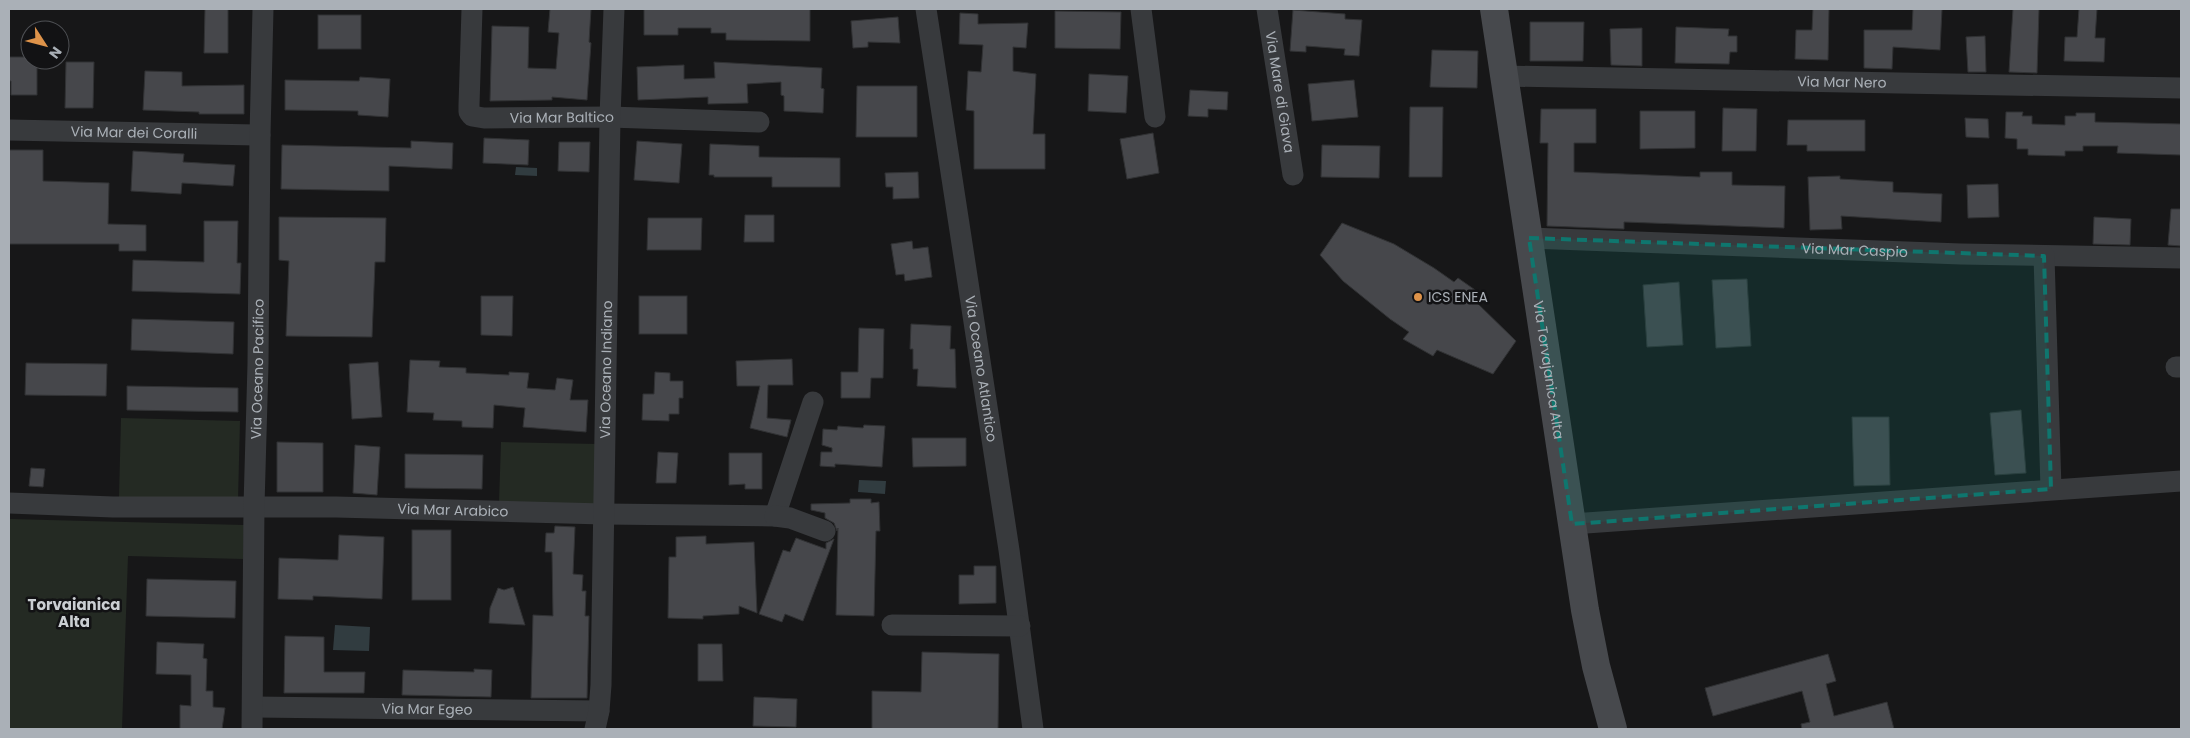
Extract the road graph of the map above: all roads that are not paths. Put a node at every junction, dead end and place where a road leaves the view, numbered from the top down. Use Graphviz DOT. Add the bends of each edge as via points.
graph roads {
  1 [pos="263,9"];
  2 [pos="472,9"];
  3 [pos="614,9"];
  4 [pos="926,9"];
  5 [pos="1141,9"];
  6 [pos="1267,9"];
  7 [pos="1494,9"];
  8 [pos="1503,76"];
  9 [pos="2181,88"];
  10 [pos="610,117"];
  11 [pos="1156,117"];
  12 [pos="759,122"];
  13 [pos="9,130"];
  14 [pos="260,135"];
  15 [pos="1293,175"];
  16 [pos="1529,238"];
  17 [pos="2044,256"];
  18 [pos="2181,258"];
  19 [pos="813,402"];
  20 [pos="2181,481"];
  21 [pos="2052,489"];
  22 [pos="9,503"];
  23 [pos="254,506"];
  24 [pos="604,514"];
  25 [pos="775,516"];
  26 [pos="1572,524"];
  27 [pos="825,531"];
  28 [pos="892,625"];
  29 [pos="1020,626"];
  30 [pos="253,707"];
  31 [pos="597,720"];
  32 [pos="252,729"];
  33 [pos="1034,729"];
  34 [pos="1613,729"];
  1 -- 14 [label="street, Via Oceano Pacifico"];
  2 -- 10 [label="street, Via Mar Baltico" via="468,104 472,116"];
  3 -- 10 [label="street, Via Oceano Indiano"];
  4 -- 29 [label="street, Via Oceano Atlantico"];
  5 -- 11 [label="street"];
  6 -- 15 [label="street, Via Mare di Giava"];
  7 -- 8 [label="street, Via Torvajanica Alta"];
  8 -- 9 [label="street, Via Mar Nero"];
  8 -- 16 [label="street, Via Torvajanica Alta"];
  10 -- 12 [label="street, Via Mar Baltico"];
  10 -- 24 [label="street, Via Oceano Indiano"];
  13 -- 14 [label="street, Via Mar dei Coralli"];
  14 -- 23 [label="street, Via Oceano Pacifico"];
  16 -- 17 [label="street, Via Mar Caspio"];
  16 -- 26 [label="street, Via Torvajanica Alta"];
  17 -- 18 [label="street, Via Mar Caspio"];
  17 -- 21 [label="street"];
  19 -- 25 [label="street"];
  20 -- 21 [label="street"];
  21 -- 26 [label="street"];
  22 -- 23 [label="street, Via Mar Arabico" via="114,507"];
  23 -- 24 [label="street, Via Mar Arabico"];
  23 -- 30 [label="street, Via Oceano Pacifico"];
  24 -- 25 [label="street, Via Mar Arabico"];
  24 -- 31 [label="street, Via Oceano Indiano"];
  25 -- 27 [label="street, Via Mar Arabico"];
  26 -- 34 [label="street, Via Torvajanica Alta" via="1591,641"];
  28 -- 29 [label="street"];
  29 -- 33 [label="street, Via Oceano Atlantico"];
  30 -- 31 [label="street, Via Mar Egeo"];
  30 -- 32 [label="street, Via Oceano Pacifico"];
}
